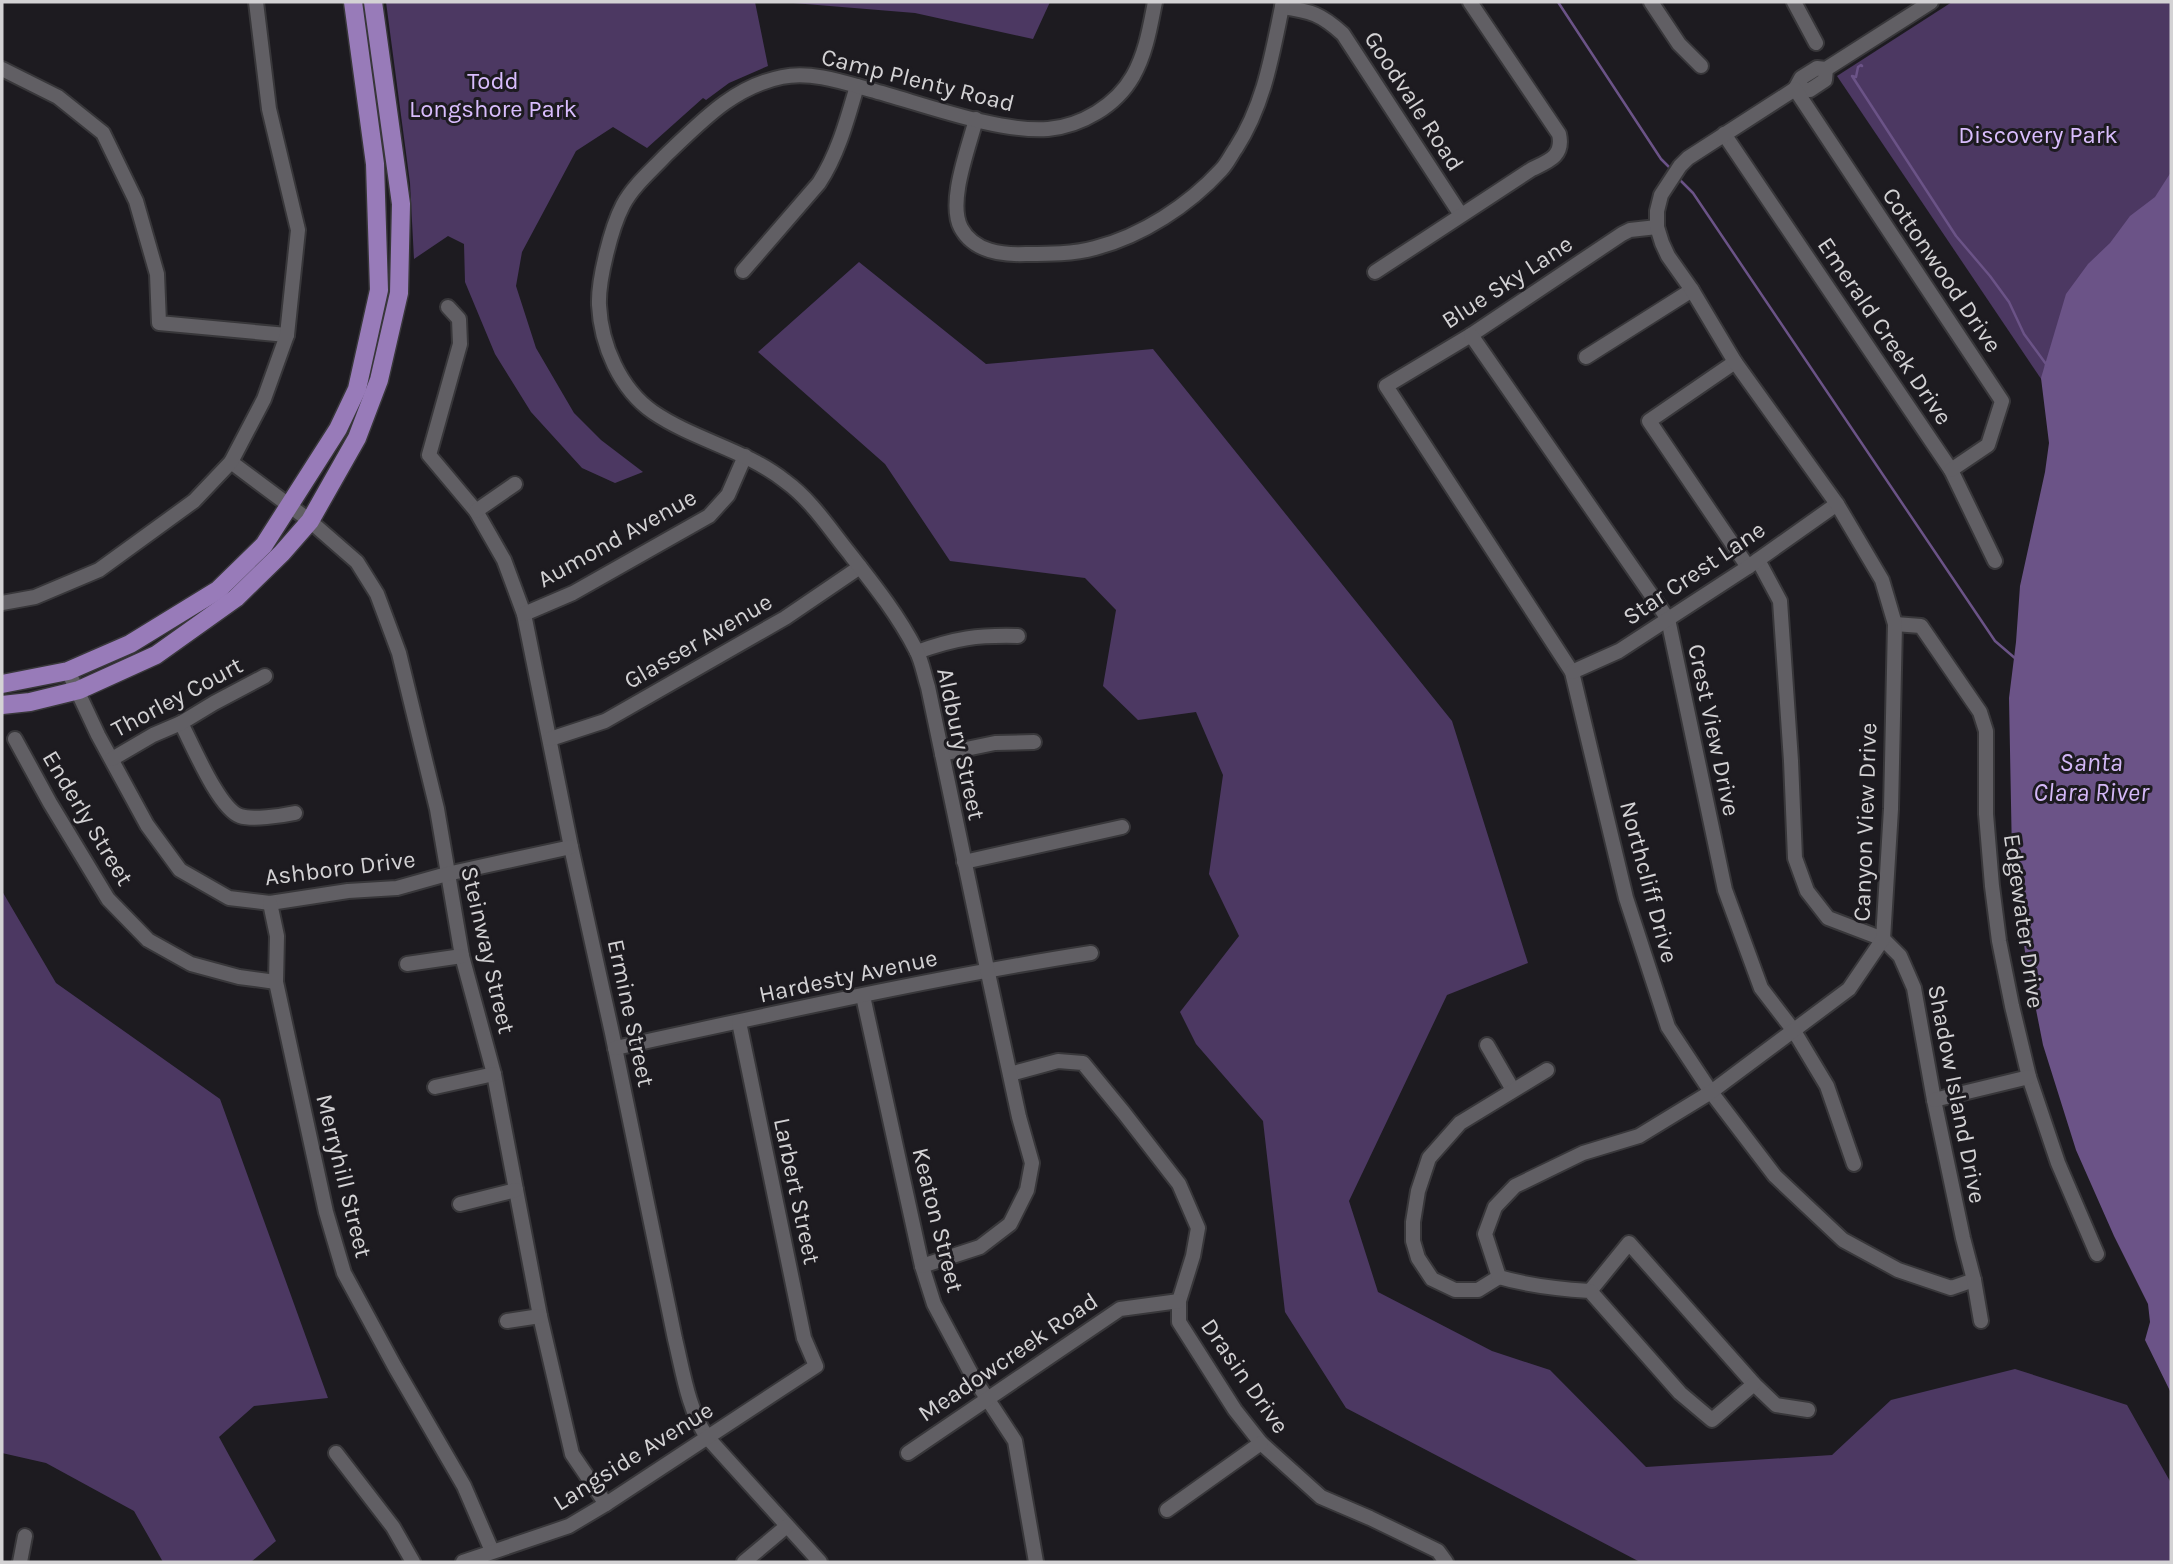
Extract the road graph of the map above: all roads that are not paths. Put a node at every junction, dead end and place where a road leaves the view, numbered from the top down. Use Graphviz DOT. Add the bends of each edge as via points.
graph roads {
  1 [pos="257,2"];
  2 [pos="353,2"];
  3 [pos="373,2"];
  4 [pos="1155,2"];
  5 [pos="1470,2"];
  6 [pos="1651,2"];
  7 [pos="1794,2"];
  8 [pos="1931,2"];
  9 [pos="1282,4"];
  10 [pos="1816,43"];
  11 [pos="1701,66"];
  12 [pos="2,69"];
  13 [pos="857,86"];
  14 [pos="1794,89"];
  15 [pos="976,119"];
  16 [pos="1724,134"];
  17 [pos="1461,215"];
  18 [pos="1657,227"];
  19 [pos="605,264"];
  20 [pos="743,271"];
  21 [pos="1375,272"];
  22 [pos="1692,290"];
  23 [pos="448,307"];
  24 [pos="287,335"];
  25 [pos="1471,335"];
  26 [pos="1586,357"];
  27 [pos="1735,362"];
  28 [pos="1386,386"];
  29 [pos="745,456"];
  30 [pos="231,462"];
  31 [pos="1951,470"];
  32 [pos="515,484"];
  33 [pos="1837,504"];
  34 [pos="291,507"];
  35 [pos="476,511"];
  36 [pos="310,521"];
  37 [pos="1995,561"];
  38 [pos="1753,563"];
  39 [pos="860,567"];
  40 [pos="2,603"];
  41 [pos="524,614"];
  42 [pos="1668,619"];
  43 [pos="1895,624"];
  44 [pos="1018,636"];
  45 [pos="917,652"];
  46 [pos="68,671"];
  47 [pos="1572,672"];
  48 [pos="265,676"];
  49 [pos="2,684"];
  50 [pos="79,691"];
  51 [pos="2,705"];
  52 [pos="181,723"];
  53 [pos="15,739"];
  54 [pos="550,739"];
  55 [pos="1034,742"];
  56 [pos="942,754"];
  57 [pos="111,759"];
  58 [pos="295,813"];
  59 [pos="1122,827"];
  60 [pos="571,847"];
  61 [pos="964,862"];
  62 [pos="447,874"];
  63 [pos="270,904"];
  64 [pos="1883,939"];
  65 [pos="1091,953"];
  66 [pos="462,956"];
  67 [pos="407,964"];
  68 [pos="987,970"];
  69 [pos="276,982"];
  70 [pos="863,996"];
  71 [pos="739,1022"];
  72 [pos="1794,1031"];
  73 [pos="1487,1045"];
  74 [pos="615,1048"];
  75 [pos="1548,1070"];
  76 [pos="494,1074"];
  77 [pos="1010,1074"];
  78 [pos="2029,1077"];
  79 [pos="435,1087"];
  80 [pos="1513,1090"];
  81 [pos="1710,1092"];
  82 [pos="1934,1100"];
  83 [pos="1854,1164"];
  84 [pos="516,1190"];
  85 [pos="460,1204"];
  86 [pos="2097,1254"];
  87 [pos="922,1266"];
  88 [pos="1499,1278"];
  89 [pos="1974,1280"];
  90 [pos="1590,1291"];
  91 [pos="1179,1301"];
  92 [pos="540,1316"];
  93 [pos="507,1321"];
  94 [pos="1980,1321"];
  95 [pos="816,1366"];
  96 [pos="1754,1384"];
  97 [pos="987,1398"];
  98 [pos="1808,1410"];
  99 [pos="707,1437"];
  100 [pos="1261,1443"];
  101 [pos="336,1452"];
  102 [pos="908,1453"];
  103 [pos="606,1504"];
  104 [pos="1167,1510"];
  105 [pos="787,1526"];
  106 [pos="25,1536"];
  107 [pos="492,1551"];
  108 [pos="20,1562"];
  109 [pos="413,1562"];
  110 [pos="463,1562"];
  111 [pos="744,1562"];
  112 [pos="820,1562"];
  113 [pos="1037,1562"];
  114 [pos="1446,1562"];
  1 -- 24 [label="street" via="269,109 298,230"];
  2 -- 34 [label="main road" via="375,164 379,290 358,389"];
  3 -- 36 [label="main road" via="401,204 399,293 379,380 362,427"];
  4 -- 15 [label="street, Camp Plenty Road" via="1131,80 1090,117 1047,129"];
  5 -- 17 [label="street" via="1559,134 1561,145 1557,155"];
  6 -- 11 [label="street" via="1679,44"];
  7 -- 10 [label="street"];
  8 -- 14 [label="street" via="1826,69 1816,68"];
  9 -- 15 [label="street" via="1263,93 1247,131 1222,169 1191,198 1131,235 1095,248 1058,254 1008,254 972,242 960,228 955,208"];
  9 -- 17 [label="street, Goodvale Road" via="1327,19 1343,34"];
  12 -- 24 [label="street" via="58,97 103,133 136,201 157,274 159,323"];
  13 -- 15 [label="street, Camp Plenty Road"];
  13 -- 19 [label="street, Camp Plenty Road" via="816,76 783,76 753,86 712,110 644,177 624,204"];
  13 -- 20 [label="street" via="829,168"];
  14 -- 16 [label="street"];
  14 -- 31 [label="street, Cottonwood Drive" via="2002,401 1987,445"];
  16 -- 18 [label="street" via="1680,166 1661,195"];
  16 -- 31 [label="street, Emerald Creek Drive"];
  17 -- 21 [label="street"];
  18 -- 22 [label="street, Canyon View Drive" via="1668,256"];
  18 -- 25 [label="street, Blue Sky Lane" via="1622,234"];
  19 -- 29 [label="street, Aldbury Street" via="599,303 602,330 618,373 631,392 675,424"];
  22 -- 26 [label="street"];
  22 -- 27 [label="street, Canyon View Drive"];
  23 -- 35 [label="street, Ermine Street" via="459,319 460,344 429,455"];
  24 -- 30 [label="street" via="264,399"];
  25 -- 28 [label="street, Blue Sky Lane"];
  25 -- 42 [label="street, Crest View Drive"];
  27 -- 33 [label="street, Canyon View Drive"];
  27 -- 38 [label="street" via="1649,421"];
  28 -- 47 [label="street, Northcliff Drive"];
  29 -- 39 [label="street, Aldbury Street" via="812,505"];
  29 -- 41 [label="street, Aumond Avenue" via="728,495 709,516 573,593"];
  30 -- 34 [label="street, Steinway Street"];
  30 -- 40 [label="street" via="194,501 99,570 35,597"];
  31 -- 37 [label="street, Emerald Creek Drive"];
  32 -- 35 [label="street"];
  33 -- 38 [label="street, Star Crest Lane"];
  33 -- 43 [label="street, Canyon View Drive" via="1882,580"];
  34 -- 36 [label="street, Steinway Street"];
  34 -- 46 [label="main road" via="264,545 218,590 130,644"];
  35 -- 41 [label="street, Ermine Street" via="504,560"];
  36 -- 50 [label="main road" via="236,597 156,655"];
  36 -- 62 [label="street, Steinway Street" via="357,562 377,594 413,702"];
  38 -- 42 [label="street, Star Crest Lane"];
  38 -- 64 [label="street" via="1780,601 1795,858 1807,891 1828,919"];
  39 -- 45 [label="street, Aldbury Street"];
  39 -- 54 [label="street, Glasser Avenue" via="785,618 605,721"];
  41 -- 54 [label="street, Ermine Street"];
  42 -- 47 [label="street, Star Crest Lane" via="1619,651"];
  42 -- 72 [label="street, Crest View Drive" via="1725,890 1761,988"];
  43 -- 64 [label="street, Canyon View Drive"];
  43 -- 78 [label="street, Edgewater Drive" via="1920,626 1980,712 1986,731 1992,886 1999,941"];
  44 -- 45 [label="street" via="957,639"];
  45 -- 56 [label="street, Aldbury Street"];
  46 -- 49 [label="main road"];
  46 -- 50 [label="street, Ashboro Drive"];
  47 -- 81 [label="street, Northcliff Drive" via="1626,898 1668,1027"];
  48 -- 52 [label="street, Thorley Court"];
  50 -- 51 [label="main road"];
  50 -- 57 [label="street, Ashboro Drive"];
  52 -- 57 [label="street, Thorley Court"];
  52 -- 58 [label="street" via="222,802 239,816"];
  53 -- 69 [label="street, Enderly Street" via="108,899 148,940 191,964"];
  54 -- 60 [label="street, Ermine Street"];
  55 -- 56 [label="street" via="995,743"];
  56 -- 61 [label="street, Aldbury Street"];
  57 -- 63 [label="street, Ashboro Drive" via="147,825 180,870 229,898"];
  59 -- 61 [label="street"];
  60 -- 62 [label="street, Ashboro Drive"];
  60 -- 74 [label="street, Ermine Street"];
  61 -- 68 [label="street, Aldbury Street"];
  62 -- 63 [label="street, Ashboro Drive" via="397,888"];
  62 -- 66 [label="street, Steinway Street"];
  63 -- 69 [label="street, Merryhill Street" via="277,936"];
  64 -- 72 [label="street, Canyon View Drive" via="1849,989"];
  64 -- 82 [label="street, Shadow Island Drive" via="1900,956 1914,988"];
  65 -- 68 [label="street, Hardesty Avenue"];
  66 -- 67 [label="street"];
  66 -- 76 [label="street, Steinway Street"];
  68 -- 70 [label="street, Hardesty Avenue"];
  68 -- 77 [label="street, Aldbury Street"];
  69 -- 107 [label="street, Merryhill Street" via="326,1212 344,1273 464,1486"];
  70 -- 71 [label="street, Hardesty Avenue"];
  70 -- 87 [label="street, Keaton Street"];
  71 -- 74 [label="street, Hardesty Avenue"];
  71 -- 95 [label="street, Larbert Street" via="804,1338"];
  72 -- 81 [label="street, Canyon View Drive"];
  72 -- 83 [label="street, Crest View Drive" via="1827,1086"];
  73 -- 80 [label="street"];
  74 -- 99 [label="street, Ermine Street" via="675,1339 691,1401"];
  75 -- 80 [label="street"];
  76 -- 79 [label="street"];
  76 -- 84 [label="street, Steinway Street"];
  77 -- 87 [label="street, Aldbury Street" via="1032,1163 1027,1189 1010,1224 980,1247"];
  77 -- 91 [label="street, Drasin Drive" via="1058,1061 1083,1063 1179,1184 1198,1228"];
  78 -- 82 [label="street"];
  78 -- 86 [label="street, Edgewater Drive" via="2058,1163"];
  80 -- 88 [label="street" via="1460,1123 1429,1158 1413,1222 1418,1258 1432,1279 1455,1290 1478,1290"];
  81 -- 88 [label="street, Canyon View Drive" via="1639,1136 1583,1153 1515,1186 1495,1207 1485,1234"];
  81 -- 89 [label="street, Northcliff Drive" via="1775,1176 1843,1240 1898,1270 1951,1288"];
  82 -- 89 [label="street, Shadow Island Drive"];
  84 -- 85 [label="street"];
  84 -- 92 [label="street, Steinway Street"];
  87 -- 97 [label="street, Keaton Street" via="934,1304"];
  88 -- 90 [label="street"];
  89 -- 94 [label="street, Shadow Island Drive"];
  90 -- 96 [label="street" via="1680,1393 1712,1420"];
  90 -- 96 [label="street" via="1629,1242"];
  91 -- 97 [label="street, Meadowcreek Road" via="1120,1309"];
  91 -- 100 [label="street, Drasin Drive" via="1179,1322"];
  92 -- 93 [label="street"];
  92 -- 103 [label="street, Steinway Street" via="572,1454"];
  95 -- 99 [label="street, Langside Avenue"];
  96 -- 98 [label="street" via="1776,1405"];
  97 -- 102 [label="street, Meadowcreek Road"];
  97 -- 113 [label="street, Keaton Street" via="1014,1441"];
  99 -- 103 [label="street, Langside Avenue"];
  99 -- 105 [label="street, Ermine Street"];
  100 -- 104 [label="street"];
  100 -- 114 [label="street, Drasin Drive" via="1321,1497 1438,1551"];
  101 -- 109 [label="street" via="393,1527"];
  103 -- 107 [label="street, Langside Avenue" via="569,1526"];
  105 -- 111 [label="street"];
  105 -- 112 [label="street, Ermine Street"];
  106 -- 108 [label="street"];
  107 -- 110 [label="street, Langside Avenue"];
}
